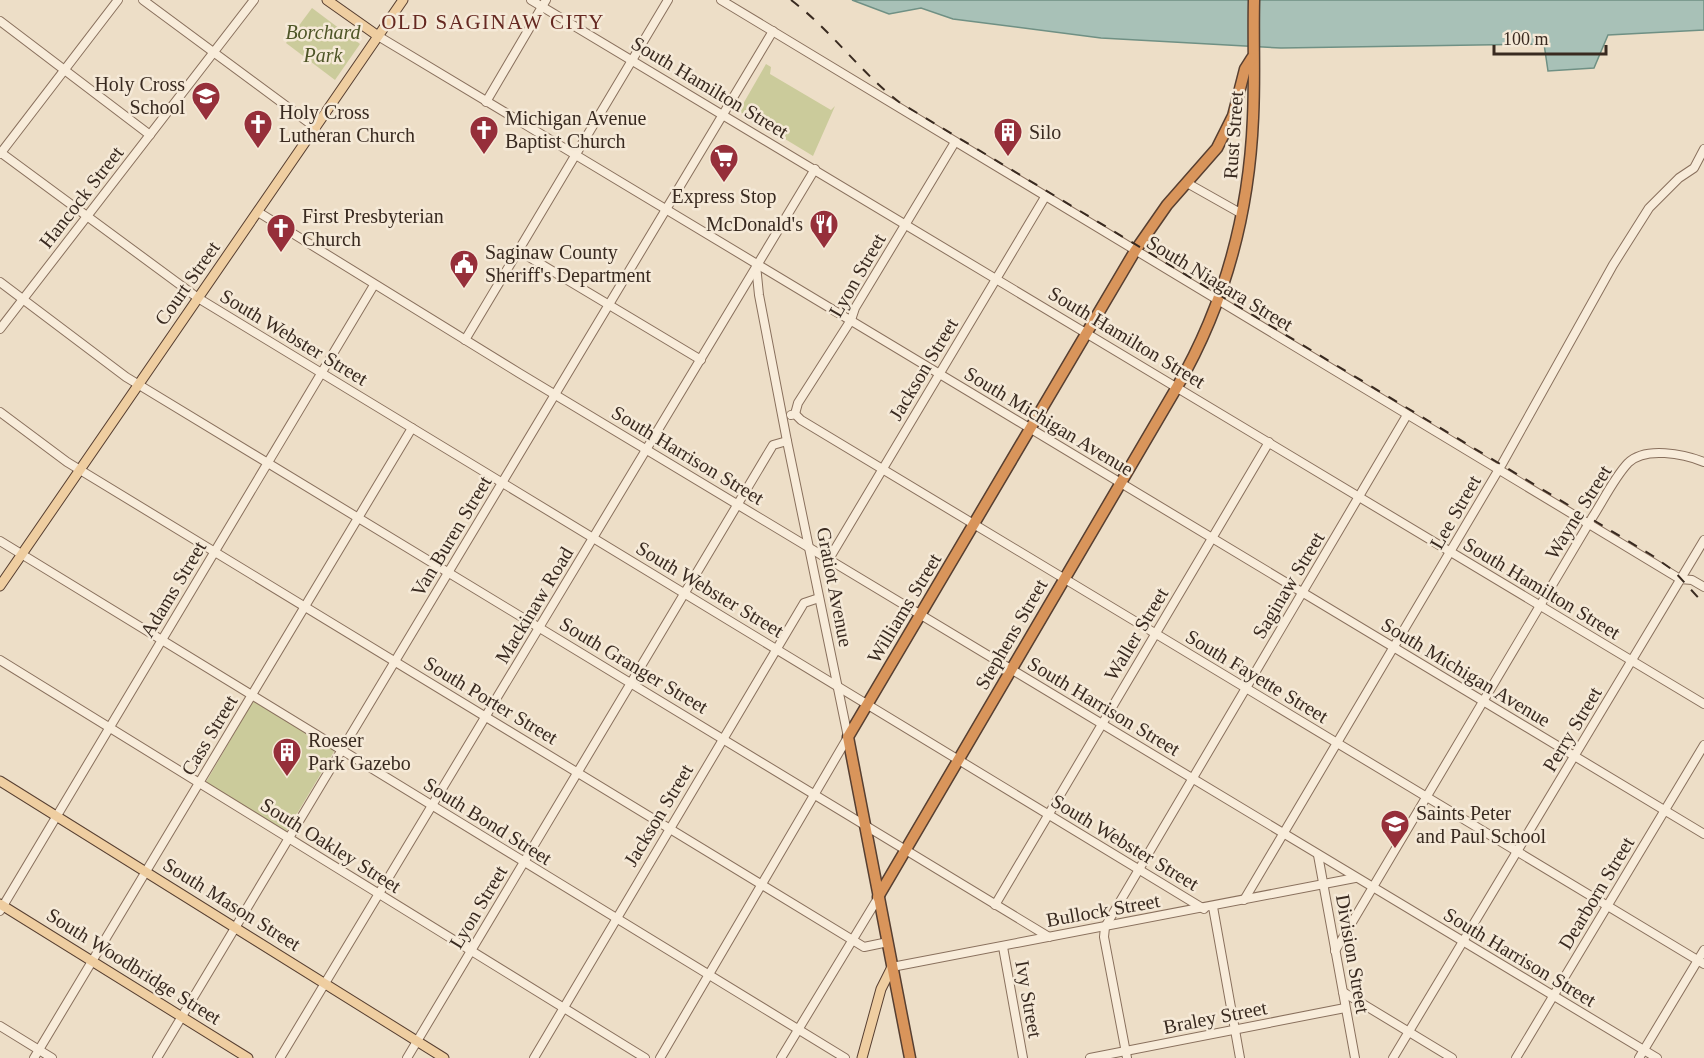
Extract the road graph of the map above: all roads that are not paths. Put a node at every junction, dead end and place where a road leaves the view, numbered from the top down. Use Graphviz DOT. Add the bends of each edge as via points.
graph roads {
  1 [pos="118,0"];
  2 [pos="143,0"];
  3 [pos="254,0"];
  4 [pos="327,0"];
  5 [pos="403,0"];
  6 [pos="531,0"];
  7 [pos="668,0"];
  8 [pos="721,0"];
  9 [pos="1254,0"];
  10 [pos="544,3"];
  11 [pos="0,21"];
  12 [pos="773,31"];
  13 [pos="378,36"];
  14 [pos="213,52"];
  15 [pos="1252,58"];
  16 [pos="632,60"];
  17 [pos="64,70"];
  18 [pos="486,102"];
  19 [pos="723,116"];
  20 [pos="316,128"];
  21 [pos="150,135"];
  22 [pos="955,142"];
  23 [pos="1704,149"];
  24 [pos="0,153"];
  25 [pos="575,156"];
  26 [pos="815,170"];
  27 [pos="1187,183"];
  28 [pos="1045,196"];
  29 [pos="666,209"];
  30 [pos="258,212"];
  31 [pos="1242,214"];
  32 [pos="86,216"];
  33 [pos="906,223"];
  34 [pos="519,250"];
  35 [pos="1135,251"];
  36 [pos="756,265"];
  37 [pos="997,278"];
  38 [pos="0,282"];
  39 [pos="374,285"];
  40 [pos="198,298"];
  41 [pos="23,299"];
  42 [pos="1219,301"];
  43 [pos="609,305"];
  44 [pos="850,320"];
  45 [pos="0,329"];
  46 [pos="1087,333"];
  47 [pos="465,340"];
  48 [pos="701,360"];
  49 [pos="322,373"];
  50 [pos="939,374"];
  51 [pos="140,383"];
  52 [pos="1177,387"];
  53 [pos="554,394"];
  54 [pos="0,412"];
  55 [pos="795,414"];
  56 [pos="1407,415"];
  57 [pos="783,416"];
  58 [pos="412,429"];
  59 [pos="1030,430"];
  60 [pos="787,441"];
  61 [pos="1269,442"];
  62 [pos="646,449"];
  63 [pos="269,462"];
  64 [pos="1704,462"];
  65 [pos="79,469"];
  66 [pos="882,469"];
  67 [pos="1499,470"];
  68 [pos="502,483"];
  69 [pos="1120,484"];
  70 [pos="1360,497"];
  71 [pos="738,504"];
  72 [pos="359,516"];
  73 [pos="974,524"];
  74 [pos="1589,524"];
  75 [pos="593,538"];
  76 [pos="1212,539"];
  77 [pos="1704,540"];
  78 [pos="0,541"];
  79 [pos="809,548"];
  80 [pos="215,551"];
  81 [pos="1450,553"];
  82 [pos="22,554"];
  83 [pos="830,559"];
  84 [pos="449,571"];
  85 [pos="1064,579"];
  86 [pos="1680,579"];
  87 [pos="0,586"];
  88 [pos="1704,587"];
  89 [pos="1302,593"];
  90 [pos="684,594"];
  91 [pos="819,598"];
  92 [pos="305,606"];
  93 [pos="1540,607"];
  94 [pos="921,614"];
  95 [pos="540,627"];
  96 [pos="1155,634"];
  97 [pos="163,639"];
  98 [pos="1394,647"];
  99 [pos="777,648"];
  100 [pos="0,660"];
  101 [pos="395,661"];
  102 [pos="1631,661"];
  103 [pos="1011,669"];
  104 [pos="631,682"];
  105 [pos="837,686"];
  106 [pos="1245,688"];
  107 [pos="252,695"];
  108 [pos="1484,702"];
  109 [pos="868,704"];
  110 [pos="1704,704"];
  111 [pos="486,716"];
  112 [pos="1102,724"];
  113 [pos="109,728"];
  114 [pos="848,737"];
  115 [pos="723,739"];
  116 [pos="1337,743"];
  117 [pos="1704,745"];
  118 [pos="342,749"];
  119 [pos="1575,757"];
  120 [pos="958,758"];
  121 [pos="578,772"];
  122 [pos="1192,779"];
  123 [pos="0,781"];
  124 [pos="199,783"];
  125 [pos="815,795"];
  126 [pos="1427,797"];
  127 [pos="432,806"];
  128 [pos="1665,811"];
  129 [pos="1048,814"];
  130 [pos="57,817"];
  131 [pos="865,824"];
  132 [pos="670,828"];
  133 [pos="1282,834"];
  134 [pos="1704,834"];
  135 [pos="288,839"];
  136 [pos="905,848"];
  137 [pos="1518,852"];
  138 [pos="1318,855"];
  139 [pos="524,862"];
  140 [pos="1139,870"];
  141 [pos="147,871"];
  142 [pos="1355,878"];
  143 [pos="762,885"];
  144 [pos="1323,885"];
  145 [pos="1373,888"];
  146 [pos="379,894"];
  147 [pos="878,898"];
  148 [pos="1244,900"];
  149 [pos="995,905"];
  150 [pos="1608,906"];
  151 [pos="1,907"];
  152 [pos="1208,908"];
  153 [pos="616,918"];
  154 [pos="235,927"];
  155 [pos="1106,927"];
  156 [pos="1049,937"];
  157 [pos="852,938"];
  158 [pos="888,942"];
  159 [pos="1462,942"];
  160 [pos="1003,947"];
  161 [pos="1704,950"];
  162 [pos="471,951"];
  163 [pos="1335,951"];
  164 [pos="92,961"];
  165 [pos="1701,962"];
  166 [pos="892,967"];
  167 [pos="710,975"];
  168 [pos="325,983"];
  169 [pos="1343,992"];
  170 [pos="1554,996"];
  171 [pos="563,1008"];
  172 [pos="1346,1008"];
  173 [pos="182,1017"];
  174 [pos="0,1026"];
  175 [pos="1235,1029"];
  176 [pos="798,1030"];
  177 [pos="1409,1032"];
  178 [pos="417,1041"];
  179 [pos="1644,1050"];
  180 [pos="37,1054"];
  181 [pos="1126,1055"];
  182 [pos="52,1058"];
  183 [pos="156,1058"];
  184 [pos="248,1058"];
  185 [pos="280,1058"];
  186 [pos="407,1058"];
  187 [pos="444,1058"];
  188 [pos="534,1058"];
  189 [pos="645,1058"];
  190 [pos="660,1058"];
  191 [pos="781,1058"];
  192 [pos="845,1058"];
  193 [pos="862,1058"];
  194 [pos="910,1058"];
  195 [pos="1023,1058"];
  196 [pos="1090,1058"];
  197 [pos="1240,1058"];
  198 [pos="1355,1058"];
  199 [pos="1393,1058"];
  200 [pos="1452,1058"];
  201 [pos="1516,1058"];
  202 [pos="1639,1058"];
  203 [pos="1657,1058"];
  1 -- 17 [label="street"];
  2 -- 14 [label="street"];
  3 -- 14 [label="street, Hancock Street"];
  4 -- 13 [label="main road"];
  5 -- 13 [label="main road, Court Street"];
  6 -- 10 [label="street, South Hamilton Street"];
  7 -- 16 [label="street"];
  8 -- 12 [label="street, South Niagara Street"];
  9 -- 15 [label="highway"];
  10 -- 16 [label="street, South Hamilton Street"];
  10 -- 18 [label="street"];
  11 -- 17 [label="street"];
  12 -- 19 [label="street, Van Buren Street"];
  12 -- 22 [label="street, South Niagara Street"];
  13 -- 18 [label="street, South Michigan Avenue"];
  13 -- 20 [label="main road, Court Street"];
  14 -- 20 [label="street"];
  14 -- 21 [label="street, Hancock Street"];
  15 -- 27 [label="highway, Williams Street" via="1245,69 1228,128 1217,148"];
  15 -- 31 [label="highway, Rust Street" via="1252,142"];
  16 -- 19 [label="street, South Hamilton Street"];
  16 -- 25 [label="street"];
  17 -- 21 [label="street"];
  17 -- 24 [label="street"];
  18 -- 25 [label="street, South Michigan Avenue"];
  19 -- 26 [label="street, South Hamilton Street"];
  19 -- 29 [label="street, Van Buren Street"];
  20 -- 30 [label="main road, Court Street"];
  21 -- 32 [label="street, Hancock Street"];
  22 -- 28 [label="street, South Niagara Street"];
  22 -- 33 [label="street, Lyon Street"];
  23 -- 67 [label="street, Lee Street" via="1694,168 1649,208"];
  24 -- 32 [label="street, South Webster Street"];
  25 -- 29 [label="street, South Michigan Avenue"];
  25 -- 34 [label="street"];
  26 -- 33 [label="street, South Hamilton Street"];
  26 -- 36 [label="street, Mackinaw Road"];
  27 -- 31 [label="street"];
  27 -- 35 [label="highway, Williams Street" via="1163,209"];
  28 -- 35 [label="street, South Niagara Street"];
  28 -- 37 [label="street, Jackson Street"];
  29 -- 36 [label="street, South Michigan Avenue"];
  29 -- 43 [label="street, Van Buren Street"];
  30 -- 39 [label="street, South Harrison Street"];
  30 -- 40 [label="main road, Court Street"];
  31 -- 42 [label="highway, Stephens Street"];
  32 -- 40 [label="street, South Webster Street"];
  32 -- 41 [label="street, Hancock Street"];
  33 -- 37 [label="street, South Hamilton Street"];
  33 -- 44 [label="street, Lyon Street"];
  34 -- 43 [label="street"];
  34 -- 47 [label="street"];
  35 -- 42 [label="street, South Niagara Street"];
  35 -- 46 [label="highway, Williams Street"];
  36 -- 44 [label="street, South Michigan Avenue"];
  36 -- 48 [label="street, Mackinaw Road"];
  36 -- 57 [label="street, Gratiot Avenue"];
  37 -- 46 [label="street, South Hamilton Street"];
  37 -- 50 [label="street, Jackson Street"];
  38 -- 41 [label="street, South Granger Street"];
  39 -- 47 [label="street, South Harrison Street"];
  39 -- 49 [label="street, Adams Street"];
  40 -- 49 [label="street, South Webster Street"];
  40 -- 51 [label="main road, Court Street"];
  41 -- 45 [label="street, Hancock Street"];
  41 -- 51 [label="street, South Granger Street" via="126,377"];
  42 -- 52 [label="highway, Stephens Street"];
  42 -- 56 [label="street, South Niagara Street"];
  43 -- 48 [label="street"];
  43 -- 53 [label="street, Van Buren Street"];
  44 -- 50 [label="street, South Michigan Avenue"];
  44 -- 55 [label="street, Lyon Street"];
  46 -- 52 [label="street, South Hamilton Street"];
  46 -- 59 [label="highway, Williams Street"];
  47 -- 53 [label="street, South Harrison Street"];
  48 -- 62 [label="street, Mackinaw Road"];
  49 -- 58 [label="street, South Webster Street"];
  49 -- 63 [label="street, Adams Street"];
  50 -- 59 [label="street, South Michigan Avenue"];
  50 -- 66 [label="street, Jackson Street"];
  51 -- 63 [label="street, South Granger Street"];
  51 -- 65 [label="main road, Court Street"];
  52 -- 61 [label="street, South Hamilton Street"];
  52 -- 69 [label="highway, Stephens Street"];
  53 -- 62 [label="street, South Harrison Street"];
  53 -- 68 [label="street, Van Buren Street"];
  54 -- 65 [label="street, South Porter Street"];
  55 -- 57 [label="street"];
  55 -- 66 [label="street, South Fayette Street"];
  56 -- 67 [label="street, South Niagara Street"];
  56 -- 70 [label="street, Saginaw Street"];
  57 -- 60 [label="street, Gratiot Avenue"];
  58 -- 68 [label="street, South Webster Street"];
  58 -- 72 [label="street, Cass Street"];
  59 -- 69 [label="street, South Michigan Avenue"];
  59 -- 73 [label="highway, Williams Street"];
  60 -- 71 [label="street, Lyon Street" via="773,445"];
  60 -- 79 [label="street, Gratiot Avenue"];
  61 -- 70 [label="street, South Hamilton Street"];
  61 -- 76 [label="street, Waller Street"];
  62 -- 71 [label="street, South Harrison Street"];
  62 -- 75 [label="street, Mackinaw Road"];
  63 -- 72 [label="street, South Granger Street"];
  63 -- 80 [label="street, Adams Street"];
  64 -- 74 [label="street, Wayne Street" via="1679,454 1644,456 1629,462"];
  65 -- 80 [label="street, South Porter Street"];
  65 -- 82 [label="main road, Court Street"];
  66 -- 73 [label="street, South Fayette Street"];
  66 -- 83 [label="street, Jackson Street"];
  67 -- 74 [label="street, South Niagara Street"];
  67 -- 81 [label="street, Lee Street"];
  68 -- 75 [label="street, South Webster Street"];
  68 -- 84 [label="street, Van Buren Street"];
  69 -- 76 [label="street, South Michigan Avenue"];
  69 -- 85 [label="highway, Stephens Street"];
  70 -- 81 [label="street, South Hamilton Street"];
  70 -- 89 [label="street, Saginaw Street"];
  71 -- 79 [label="street, South Harrison Street"];
  71 -- 90 [label="street, Lyon Street"];
  72 -- 84 [label="street, South Granger Street"];
  72 -- 92 [label="street, Cass Street"];
  73 -- 85 [label="street, South Fayette Street"];
  73 -- 94 [label="highway, Williams Street"];
  74 -- 86 [label="street, South Niagara Street"];
  74 -- 93 [label="street, Wayne Street"];
  75 -- 90 [label="street, South Webster Street"];
  75 -- 95 [label="street, Mackinaw Road"];
  76 -- 89 [label="street, South Michigan Avenue"];
  76 -- 96 [label="street, Waller Street"];
  77 -- 86 [label="street, Perry Street"];
  78 -- 82 [label="street, South Bond Street"];
  79 -- 83 [label="street, South Harrison Street"];
  79 -- 91 [label="street, Gratiot Avenue"];
  80 -- 92 [label="street, South Porter Street"];
  80 -- 97 [label="street, Adams Street"];
  81 -- 93 [label="street, South Hamilton Street"];
  81 -- 98 [label="street, Lee Street"];
  82 -- 87 [label="main road, Court Street"];
  82 -- 97 [label="street, South Bond Street"];
  83 -- 94 [label="street, South Harrison Street"];
  84 -- 95 [label="street, South Granger Street"];
  84 -- 101 [label="street, Van Buren Street"];
  85 -- 96 [label="street, South Fayette Street"];
  85 -- 103 [label="highway, Stephens Street"];
  86 -- 88 [label="street, South Niagara Street"];
  86 -- 102 [label="street, Perry Street"];
  89 -- 98 [label="street, South Michigan Avenue"];
  89 -- 106 [label="street, Saginaw Street"];
  90 -- 99 [label="street, South Webster Street"];
  90 -- 104 [label="street, Lyon Street"];
  91 -- 99 [label="street, Jackson Street" via="804,603"];
  91 -- 105 [label="street, Gratiot Avenue"];
  92 -- 101 [label="street, South Porter Street"];
  92 -- 107 [label="street, Cass Street"];
  93 -- 102 [label="street, South Hamilton Street"];
  93 -- 108 [label="street, Wayne Street"];
  94 -- 103 [label="street, South Harrison Street"];
  94 -- 109 [label="highway, Williams Street"];
  95 -- 104 [label="street, South Granger Street"];
  95 -- 111 [label="street, Mackinaw Road"];
  96 -- 106 [label="street, South Fayette Street"];
  96 -- 112 [label="street, Waller Street"];
  97 -- 107 [label="street, South Bond Street"];
  97 -- 113 [label="street, Adams Street"];
  98 -- 108 [label="street, South Michigan Avenue"];
  98 -- 116 [label="street, Lee Street"];
  99 -- 105 [label="street, South Webster Street"];
  99 -- 115 [label="street, Jackson Street"];
  100 -- 113 [label="street, South Oakley Street"];
  101 -- 111 [label="street, South Porter Street"];
  101 -- 118 [label="street, Van Buren Street"];
  102 -- 110 [label="street, South Hamilton Street"];
  102 -- 119 [label="street, Perry Street"];
  103 -- 112 [label="street, South Harrison Street"];
  103 -- 120 [label="highway, Stephens Street"];
  104 -- 115 [label="street, South Granger Street"];
  104 -- 121 [label="street, Lyon Street"];
  105 -- 109 [label="street, South Webster Street"];
  105 -- 114 [label="street, Gratiot Avenue"];
  106 -- 116 [label="street, South Fayette Street"];
  106 -- 122 [label="street, Saginaw Street"];
  107 -- 118 [label="street, South Bond Street"];
  107 -- 124 [label="street, Cass Street"];
  108 -- 119 [label="street, South Michigan Avenue"];
  108 -- 126 [label="street, Wayne Street"];
  109 -- 114 [label="highway, Williams Street"];
  109 -- 120 [label="street, South Webster Street"];
  111 -- 121 [label="street, South Porter Street"];
  111 -- 127 [label="street, Mackinaw Road"];
  112 -- 122 [label="street, South Harrison Street"];
  112 -- 129 [label="street, Waller Street"];
  113 -- 124 [label="street, South Oakley Street"];
  113 -- 130 [label="street, Adams Street"];
  114 -- 125 [label="street, Williams Street"];
  114 -- 131 [label="highway, Gratiot Avenue"];
  115 -- 125 [label="street, South Granger Street"];
  115 -- 132 [label="street, Jackson Street"];
  116 -- 126 [label="street, South Fayette Street"];
  116 -- 133 [label="street, Lee Street"];
  117 -- 128 [label="street, Dearborn Street"];
  118 -- 127 [label="street, South Bond Street"];
  118 -- 135 [label="street, Van Buren Street"];
  119 -- 128 [label="street, South Michigan Avenue"];
  119 -- 137 [label="street, Perry Street"];
  120 -- 129 [label="street, South Webster Street"];
  120 -- 136 [label="highway, Stephens Street"];
  121 -- 132 [label="street, South Porter Street"];
  121 -- 139 [label="street, Lyon Street"];
  122 -- 133 [label="street, South Harrison Street"];
  122 -- 140 [label="street, Saginaw Street"];
  123 -- 130 [label="main road, South Mason Street"];
  124 -- 135 [label="street, South Oakley Street"];
  124 -- 141 [label="street, Cass Street"];
  125 -- 131 [label="street, South Granger Street"];
  125 -- 143 [label="street, Williams Street"];
  126 -- 137 [label="street, South Fayette Street"];
  126 -- 145 [label="street, Wayne Street"];
  127 -- 139 [label="street, South Bond Street"];
  127 -- 146 [label="street, Mackinaw Road"];
  128 -- 134 [label="street, South Michigan Avenue"];
  128 -- 150 [label="street, Dearborn Street"];
  129 -- 140 [label="street, South Webster Street"];
  129 -- 149 [label="street, Waller Street"];
  130 -- 141 [label="main road, South Mason Street"];
  130 -- 151 [label="street, Adams Street"];
  131 -- 136 [label="street, South Granger Street"];
  131 -- 147 [label="highway, Gratiot Avenue"];
  132 -- 143 [label="street, South Porter Street"];
  132 -- 153 [label="street, Jackson Street"];
  133 -- 138 [label="street, South Harrison Street"];
  133 -- 148 [label="street, Lee Street"];
  135 -- 146 [label="street, South Oakley Street"];
  135 -- 154 [label="street, Van Buren Street"];
  136 -- 147 [label="highway, Stephens Street"];
  136 -- 149 [label="street, South Granger Street"];
  137 -- 150 [label="street, South Fayette Street"];
  137 -- 159 [label="street, Perry Street"];
  138 -- 142 [label="street, South Harrison Street"];
  138 -- 144 [label="street, Division Street"];
  139 -- 153 [label="street, South Bond Street"];
  139 -- 162 [label="street, Lyon Street"];
  140 -- 152 [label="street, South Webster Street"];
  140 -- 155 [label="street, Saginaw Street"];
  141 -- 154 [label="main road, South Mason Street"];
  141 -- 164 [label="street, Cass Street"];
  142 -- 144 [label="street, Bullock Street"];
  142 -- 145 [label="street, South Harrison Street"];
  143 -- 157 [label="street, South Porter Street"];
  143 -- 167 [label="street, Williams Street"];
  144 -- 148 [label="street, Bullock Street"];
  144 -- 163 [label="street, Division Street"];
  145 -- 159 [label="street, South Harrison Street"];
  145 -- 163 [label="street, Wayne Street"];
  146 -- 162 [label="street, South Oakley Street"];
  146 -- 168 [label="street, Mackinaw Road"];
  147 -- 157 [label="street, Stephens Street"];
  147 -- 158 [label="highway, Gratiot Avenue"];
  148 -- 152 [label="street, Bullock Street"];
  149 -- 156 [label="street, South Granger Street"];
  150 -- 165 [label="street, South Fayette Street"];
  150 -- 170 [label="street, Dearborn Street"];
  151 -- 164 [label="main road, South Woodbridge Street"];
  152 -- 155 [label="street, Bullock Street"];
  152 -- 175 [label="street"];
  153 -- 167 [label="street, South Bond Street"];
  153 -- 171 [label="street, Jackson Street"];
  154 -- 168 [label="main road, South Mason Street"];
  154 -- 173 [label="street, Van Buren Street"];
  155 -- 156 [label="street, Bullock Street"];
  155 -- 181 [label="street" via="1104,937"];
  156 -- 160 [label="street, Bullock Street"];
  157 -- 158 [label="street, South Porter Street" via="864,947"];
  157 -- 176 [label="street, Stephens Street"];
  158 -- 166 [label="highway, Gratiot Avenue"];
  159 -- 170 [label="street, South Harrison Street"];
  159 -- 177 [label="street, Perry Street"];
  160 -- 166 [label="street, Bullock Street"];
  160 -- 195 [label="street, Ivy Street"];
  161 -- 165 [label="street"];
  162 -- 171 [label="street, South Oakley Street"];
  162 -- 178 [label="street, Lyon Street"];
  163 -- 169 [label="street, Division Street"];
  164 -- 173 [label="main road, South Woodbridge Street"];
  164 -- 180 [label="street, Cass Street"];
  165 -- 179 [label="street"];
  166 -- 193 [label="main road"];
  166 -- 194 [label="highway, Gratiot Avenue"];
  167 -- 176 [label="street, South Bond Street"];
  167 -- 190 [label="street, Williams Street"];
  168 -- 178 [label="main road, South Mason Street"];
  168 -- 185 [label="street, Mackinaw Road"];
  169 -- 172 [label="street, Division Street"];
  169 -- 177 [label="street"];
  170 -- 179 [label="street, South Harrison Street"];
  170 -- 201 [label="street, Dearborn Street"];
  171 -- 188 [label="street, Jackson Street"];
  171 -- 189 [label="street, South Oakley Street"];
  172 -- 175 [label="street, Braley Street"];
  172 -- 198 [label="street, Division Street"];
  173 -- 183 [label="street, Van Buren Street"];
  173 -- 184 [label="main road, South Woodbridge Street"];
  174 -- 180 [label="street"];
  175 -- 181 [label="street, Braley Street"];
  175 -- 197 [label="street"];
  176 -- 191 [label="street, Stephens Street"];
  176 -- 192 [label="street, South Bond Street"];
  177 -- 199 [label="street, Perry Street"];
  177 -- 200 [label="street"];
  178 -- 186 [label="street, Lyon Street"];
  178 -- 187 [label="main road, South Mason Street"];
  179 -- 202 [label="street"];
  179 -- 203 [label="street, South Harrison Street"];
  180 -- 182 [label="street"];
  181 -- 196 [label="street, Braley Street"];
}
